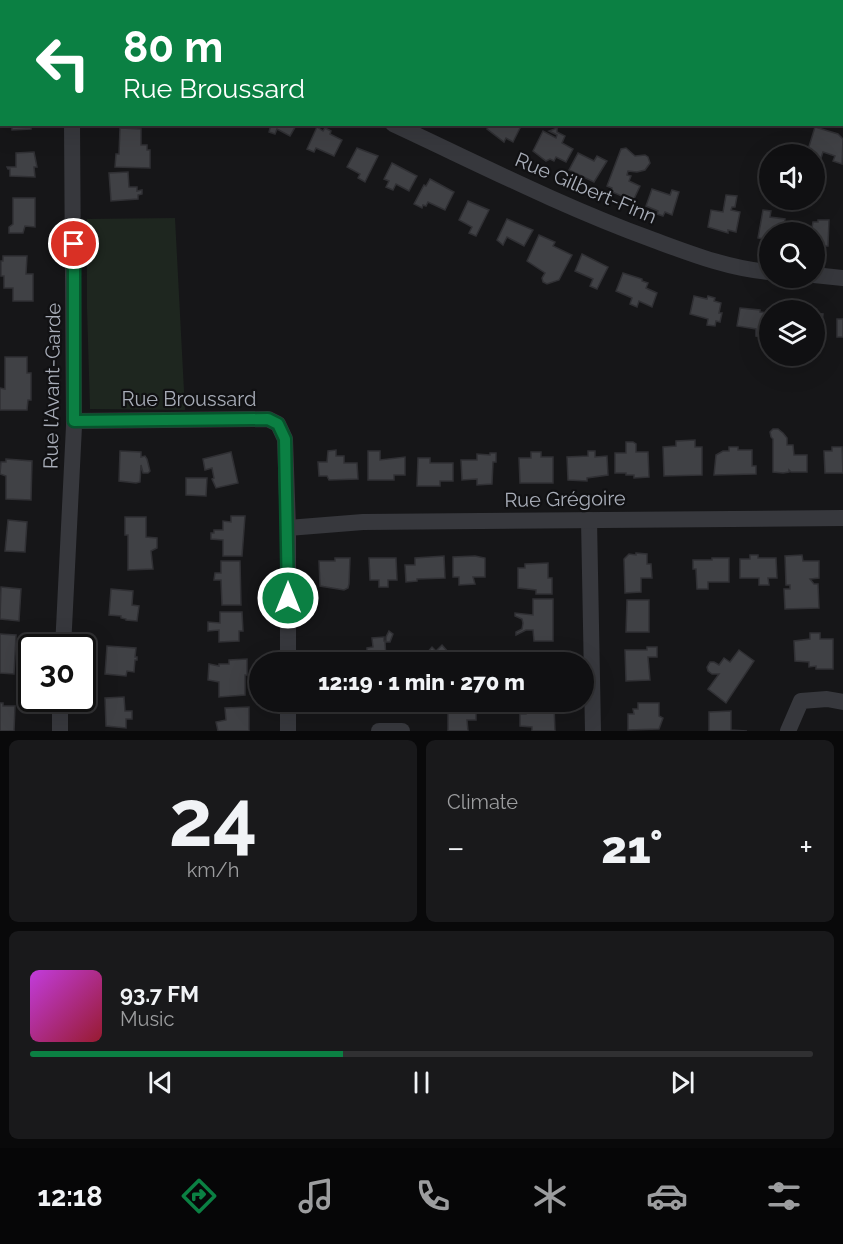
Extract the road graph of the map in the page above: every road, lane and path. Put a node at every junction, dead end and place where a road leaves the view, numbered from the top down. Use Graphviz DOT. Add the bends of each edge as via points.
graph roads {
  1 [pos="72,126"];
  2 [pos="399,126"];
  3 [pos="759,270"];
  4 [pos="825,277"];
  5 [pos="843,278"];
  6 [pos="74,421"];
  7 [pos="843,518"];
  8 [pos="589,520"];
  9 [pos="288,528"];
  10 [pos="64,634"];
  11 [pos="288,652"];
  12 [pos="843,702"];
  13 [pos="60,712"];
  14 [pos="288,712"];
  15 [pos="402,730"];
  16 [pos="60,731"];
  17 [pos="288,731"];
  18 [pos="379,731"];
  19 [pos="593,731"];
  20 [pos="788,731"];
  1 -- 6 [label="street, Rue l'Avant-Garde"];
  2 -- 3 [label="street, Rue Gilbert-Finn" via="633,232 711,260"];
  4 -- 5 [label="street"];
  6 -- 9 [label="street, Rue Broussard" via="274,421 285,439"];
  6 -- 10 [label="street, Rue l'Avant-Garde"];
  7 -- 8 [label="street, Rue Grégoire"];
  8 -- 9 [label="street, Rue Grégoire" via="363,522"];
  8 -- 19 [label="street"];
  9 -- 11 [label="street, Rue Broussard"];
  12 -- 20 [label="street" via="801,701"];
  13 -- 16 [label="street"];
  14 -- 17 [label="street"];
  15 -- 18 [label="street"];
}
